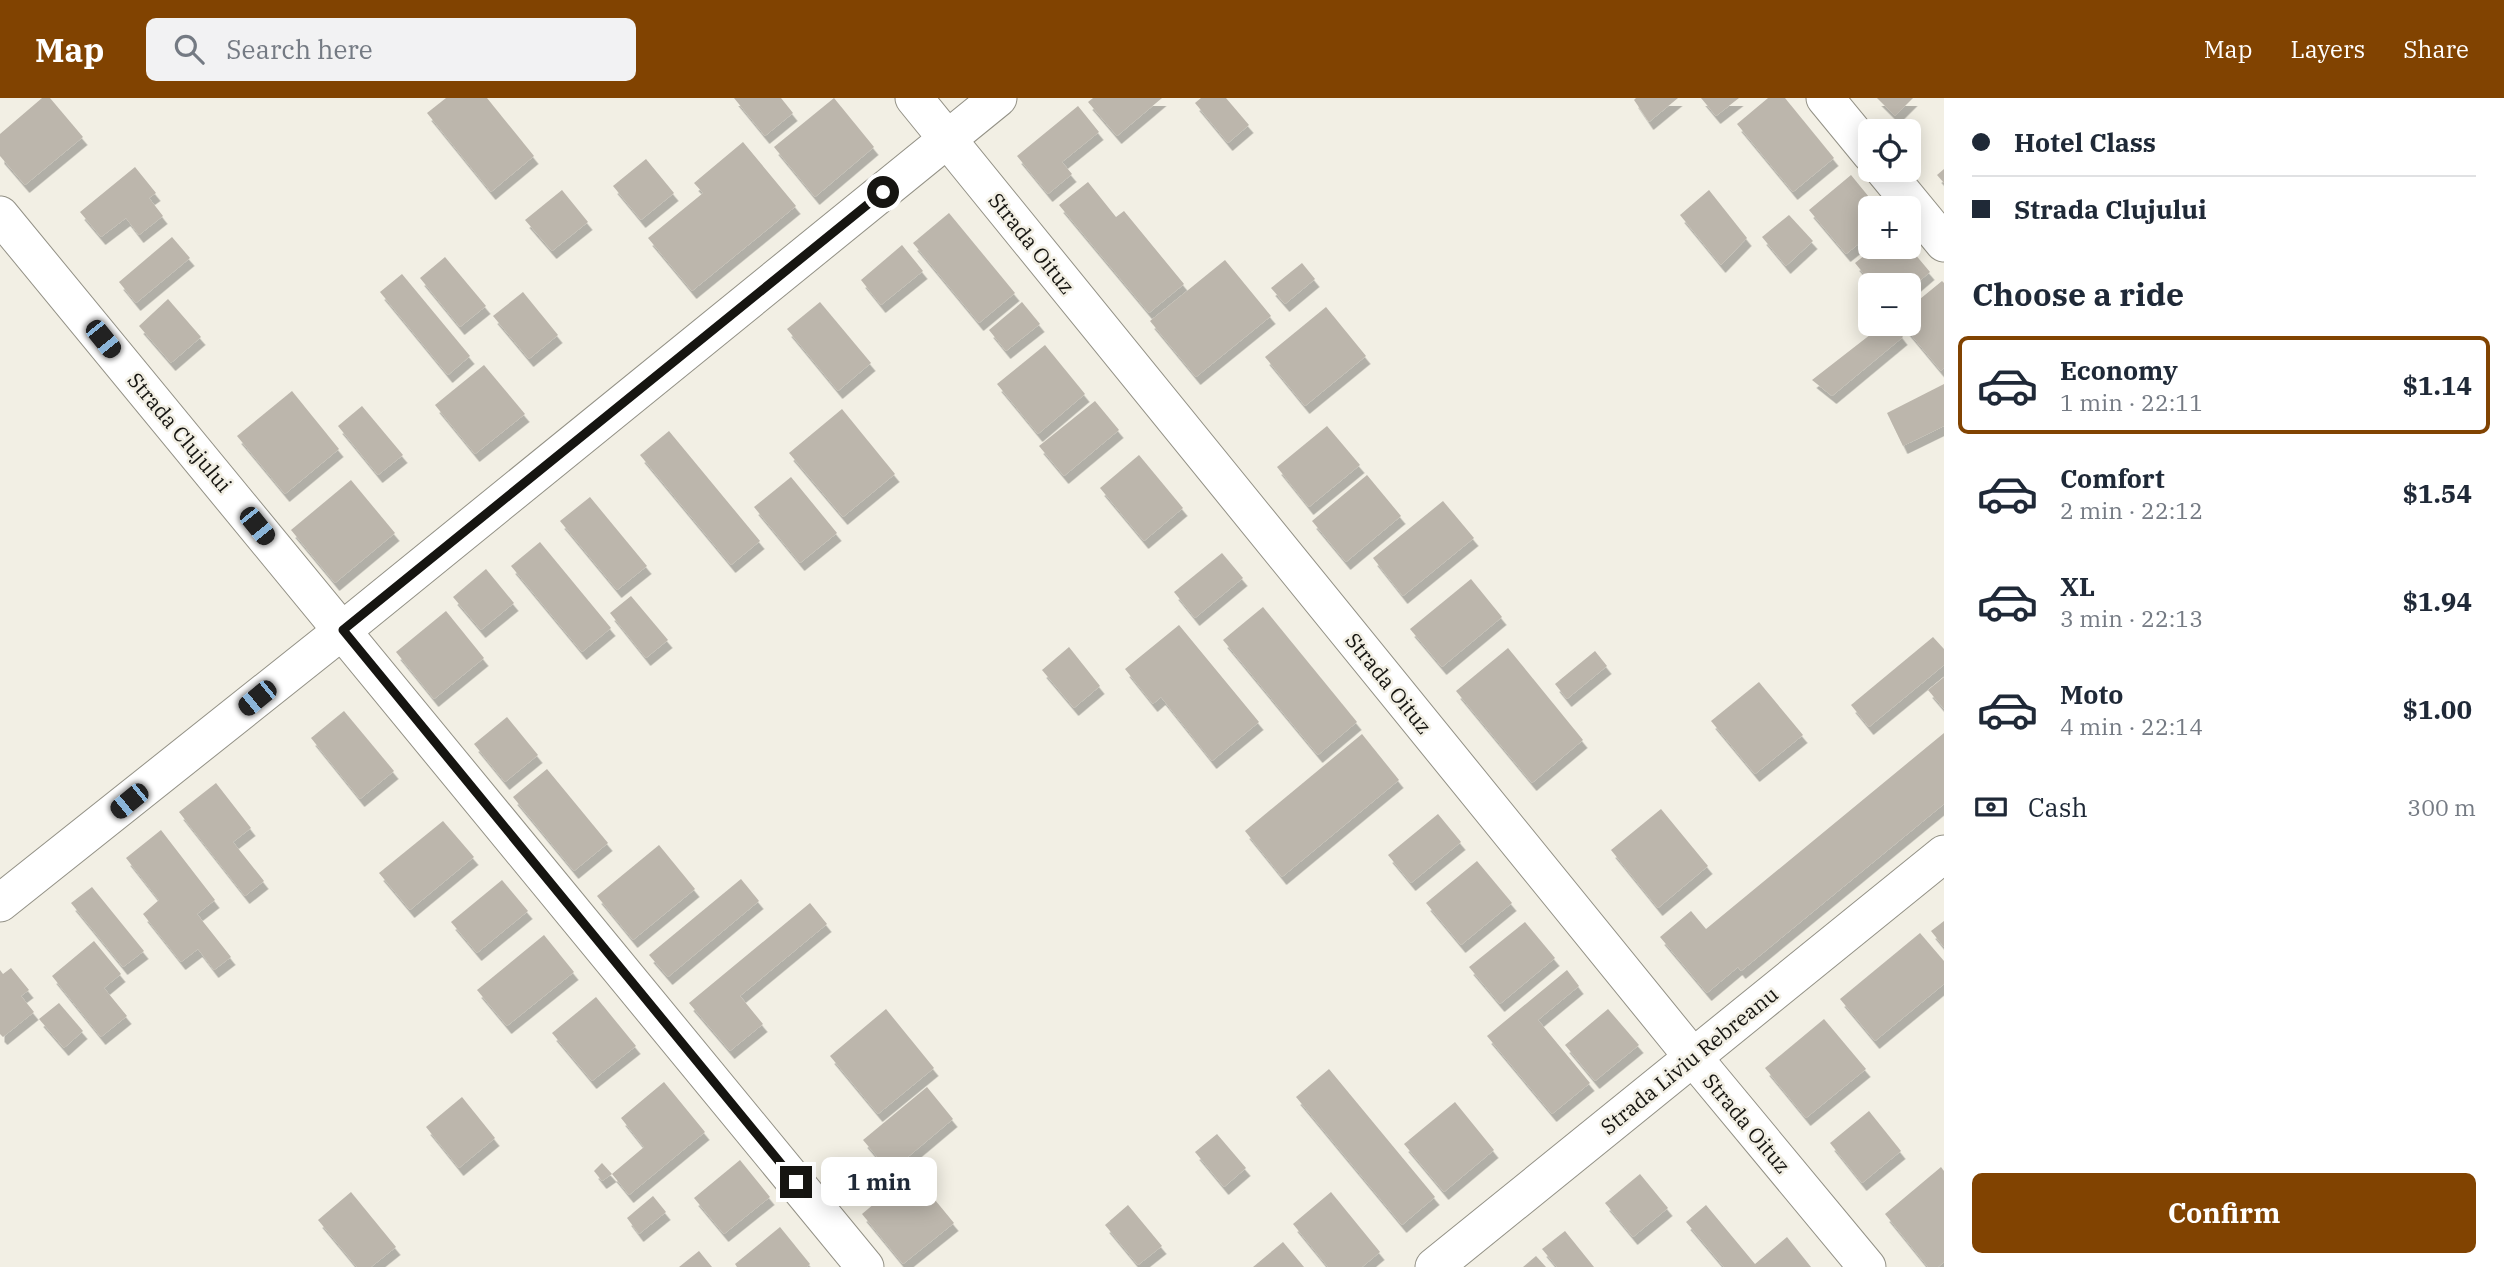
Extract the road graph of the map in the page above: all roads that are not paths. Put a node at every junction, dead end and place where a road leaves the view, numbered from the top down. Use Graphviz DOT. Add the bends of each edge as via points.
graph roads {
  1 [pos="914,98"];
  2 [pos="998,98"];
  3 [pos="1825,98"];
  4 [pos="1858,138"];
  5 [pos="948,139"];
  6 [pos="1894,182"];
  7 [pos="0,215"];
  8 [pos="1944,243"];
  9 [pos="343,630"];
  10 [pos="1944,854"];
  11 [pos="0,903"];
  12 [pos="1692,1056"];
  13 [pos="865,1267"];
  14 [pos="1434,1267"];
  15 [pos="1867,1267"];
  1 -- 5 [label="street, Strada Oituz"];
  2 -- 5 [label="street"];
  3 -- 4 [label="street"];
  5 -- 9 [label="street"];
  5 -- 12 [label="street, Strada Oituz"];
  6 -- 8 [label="street"];
  7 -- 9 [label="street, Strada Clujului"];
  9 -- 11 [label="street"];
  9 -- 13 [label="street, Strada Clujului"];
  10 -- 12 [label="street, Strada Liviu Rebreanu"];
  12 -- 14 [label="street, Strada Liviu Rebreanu"];
  12 -- 15 [label="street, Strada Oituz"];
}
